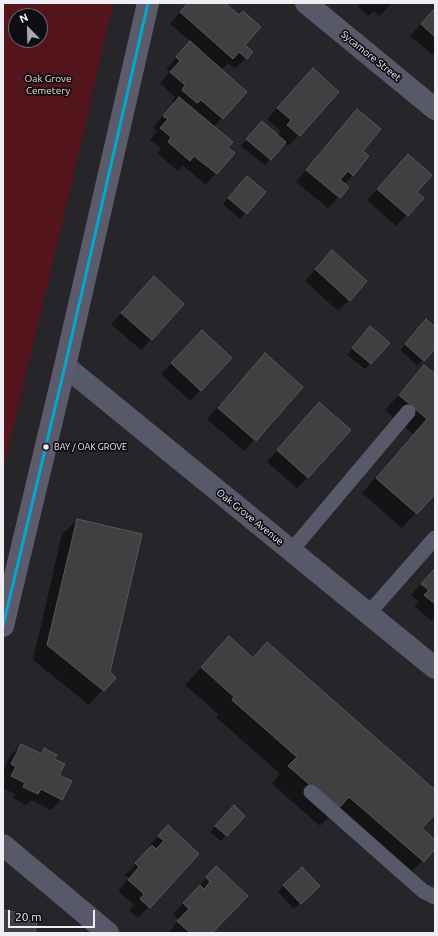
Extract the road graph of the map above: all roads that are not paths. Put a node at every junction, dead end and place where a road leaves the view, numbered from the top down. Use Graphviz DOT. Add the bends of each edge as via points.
graph roads {
  1 [pos="148,3"];
  2 [pos="306,3"];
  3 [pos="435,109"];
  4 [pos="65,366"];
  5 [pos="408,412"];
  6 [pos="435,538"];
  7 [pos="291,550"];
  8 [pos="368,614"];
  9 [pos="3,626"];
  10 [pos="435,668"];
  11 [pos="311,792"];
  12 [pos="3,845"];
  13 [pos="435,897"];
  14 [pos="108,933"];
  1 -- 4 [label="main road"];
  2 -- 3 [label="street, Sycamore Street"];
  4 -- 7 [label="street, Oak Grove Avenue"];
  4 -- 9 [label="main road"];
  5 -- 7 [label="lane"];
  6 -- 8 [label="lane"];
  7 -- 8 [label="street, Oak Grove Avenue"];
  8 -- 10 [label="street, Oak Grove Avenue"];
  11 -- 13 [label="lane" via="423,891"];
  12 -- 14 [label="street"];
}
